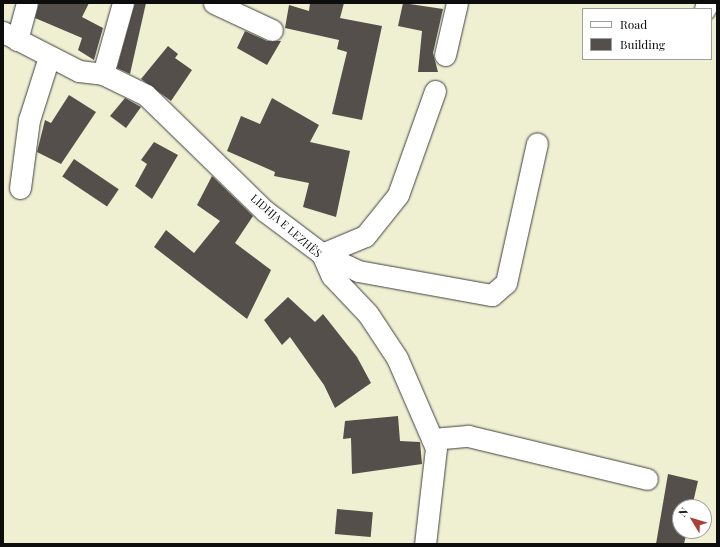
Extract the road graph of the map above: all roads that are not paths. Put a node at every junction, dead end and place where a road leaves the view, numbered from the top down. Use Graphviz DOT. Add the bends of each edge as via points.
graph roads {
  1 [pos="27,3"];
  2 [pos="123,3"];
  3 [pos="214,3"];
  4 [pos="457,3"];
  5 [pos="272,30"];
  6 [pos="10,36"];
  7 [pos="445,56"];
  8 [pos="49,57"];
  9 [pos="103,74"];
  10 [pos="435,91"];
  11 [pos="537,143"];
  12 [pos="20,188"];
  13 [pos="322,254"];
  14 [pos="432,439"];
  15 [pos="647,479"];
  16 [pos="425,544"];
  1 -- 6 [label="street, LIDHJA E LEZHËS"];
  2 -- 9 [label="street"];
  3 -- 5 [label="street"];
  4 -- 7 [label="street"];
  6 -- 8 [label="street, LIDHJA E LEZHËS"];
  8 -- 9 [label="street, LIDHJA E LEZHËS" via="79,72"];
  8 -- 12 [label="street" via="29,120"];
  9 -- 13 [label="street, LIDHJA E LEZHËS" via="146,95 265,211"];
  10 -- 13 [label="street" via="398,195 364,236"];
  11 -- 13 [label="street" via="506,283 492,295 358,271"];
  13 -- 14 [label="street, LIDHJA E LEZHËS" via="332,276 368,314 397,358"];
  14 -- 15 [label="street" via="468,436"];
  14 -- 16 [label="street, LIDHJA E LEZHËS" via="436,448"];
}
